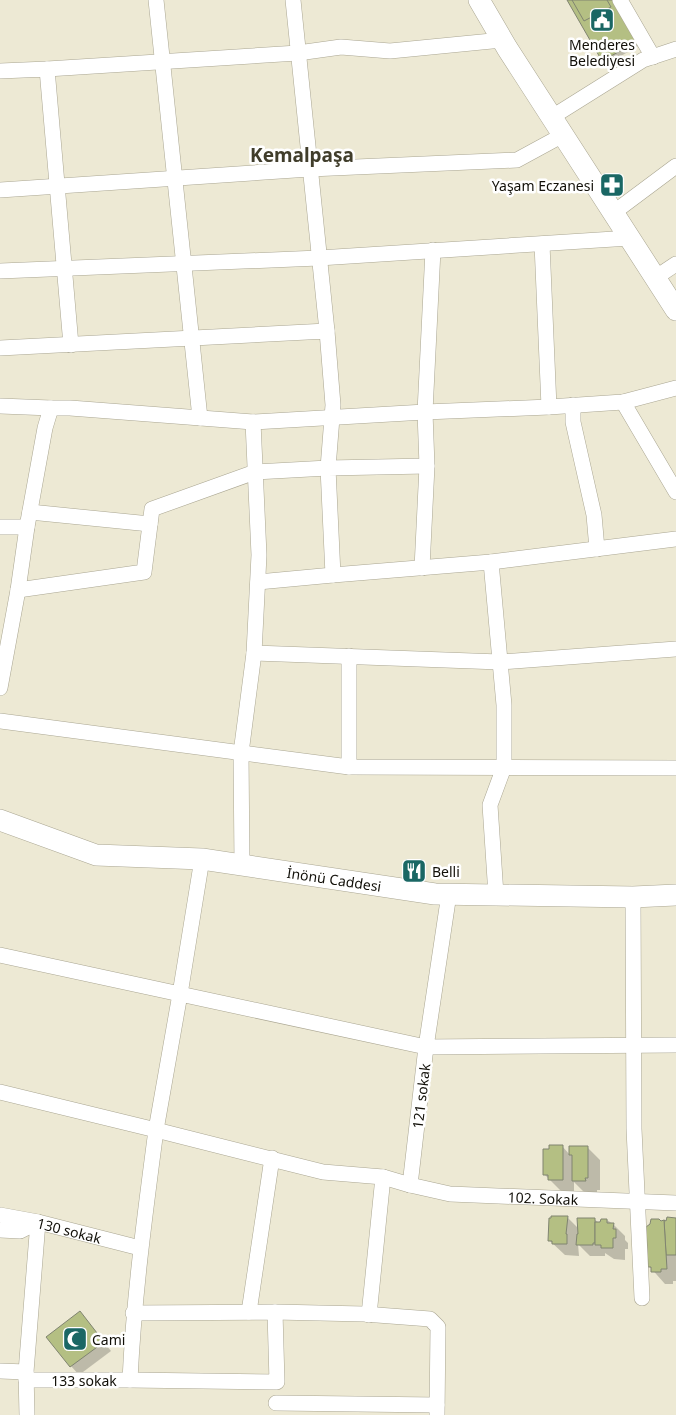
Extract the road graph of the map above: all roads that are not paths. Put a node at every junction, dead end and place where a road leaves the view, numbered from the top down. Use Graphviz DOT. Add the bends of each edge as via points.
graph roads {
  1 [pos="156,0"];
  2 [pos="293,0"];
  3 [pos="479,0"];
  4 [pos="620,0"];
  5 [pos="502,40"];
  6 [pos="676,49"];
  7 [pos="298,53"];
  8 [pos="653,57"];
  9 [pos="162,62"];
  10 [pos="47,69"];
  11 [pos="0,71"];
  12 [pos="552,117"];
  13 [pos="563,135"];
  14 [pos="676,166"];
  15 [pos="310,169"];
  16 [pos="174,180"];
  17 [pos="58,186"];
  18 [pos="0,190"];
  19 [pos="613,213"];
  20 [pos="630,238"];
  21 [pos="542,244"];
  22 [pos="433,250"];
  23 [pos="319,258"];
  24 [pos="184,264"];
  25 [pos="676,264"];
  26 [pos="65,269"];
  27 [pos="0,271"];
  28 [pos="655,278"];
  29 [pos="676,310"];
  30 [pos="327,331"];
  31 [pos="192,338"];
  32 [pos="72,345"];
  33 [pos="0,348"];
  34 [pos="676,388"];
  35 [pos="623,402"];
  36 [pos="574,405"];
  37 [pos="0,406"];
  38 [pos="549,406"];
  39 [pos="51,408"];
  40 [pos="424,412"];
  41 [pos="200,418"];
  42 [pos="332,418"];
  43 [pos="253,422"];
  44 [pos="427,466"];
  45 [pos="328,468"];
  46 [pos="255,472"];
  47 [pos="676,492"];
  48 [pos="30,512"];
  49 [pos="150,524"];
  50 [pos="0,526"];
  51 [pos="27,527"];
  52 [pos="676,539"];
  53 [pos="598,549"];
  54 [pos="491,562"];
  55 [pos="422,568"];
  56 [pos="333,575"];
  57 [pos="258,582"];
  58 [pos="18,590"];
  59 [pos="676,649"];
  60 [pos="254,653"];
  61 [pos="349,656"];
  62 [pos="500,662"];
  63 [pos="0,688"];
  64 [pos="0,721"];
  65 [pos="241,753"];
  66 [pos="349,767"];
  67 [pos="504,767"];
  68 [pos="676,768"];
  69 [pos="0,820"];
  70 [pos="202,860"];
  71 [pos="242,865"];
  72 [pos="449,894"];
  73 [pos="496,895"];
  74 [pos="676,895"];
  75 [pos="633,897"];
  76 [pos="0,955"];
  77 [pos="180,994"];
  78 [pos="632,1045"];
  79 [pos="676,1045"];
  80 [pos="426,1048"];
  81 [pos="0,1092"];
  82 [pos="156,1130"];
  83 [pos="272,1158"];
  84 [pos="383,1177"];
  85 [pos="410,1185"];
  86 [pos="637,1202"];
  87 [pos="676,1203"];
  88 [pos="0,1214"];
  89 [pos="38,1222"];
  90 [pos="0,1230"];
  91 [pos="140,1248"];
  92 [pos="642,1298"];
  93 [pos="249,1312"];
  94 [pos="275,1312"];
  95 [pos="133,1313"];
  96 [pos="369,1315"];
  97 [pos="0,1371"];
  98 [pos="26,1376"];
  99 [pos="130,1380"];
  100 [pos="277,1382"];
  101 [pos="276,1409"];
  102 [pos="437,1410"];
  103 [pos="27,1415"];
  1 -- 9 [label="street"];
  2 -- 7 [label="street"];
  3 -- 5 [label="main road"];
  4 -- 8 [label="street"];
  5 -- 7 [label="street" via="390,51 341,47"];
  5 -- 12 [label="main road"];
  6 -- 8 [label="street"];
  7 -- 9 [label="street"];
  7 -- 15 [label="street"];
  8 -- 12 [label="street" via="643,60"];
  9 -- 10 [label="street"];
  9 -- 16 [label="street"];
  10 -- 11 [label="street"];
  10 -- 17 [label="street"];
  12 -- 13 [label="main road"];
  13 -- 15 [label="street" via="517,160"];
  13 -- 19 [label="main road"];
  14 -- 19 [label="street"];
  15 -- 16 [label="street"];
  15 -- 23 [label="street"];
  16 -- 17 [label="street"];
  16 -- 24 [label="street"];
  17 -- 18 [label="street"];
  17 -- 26 [label="street"];
  19 -- 20 [label="main road"];
  20 -- 21 [label="street"];
  20 -- 28 [label="main road"];
  21 -- 22 [label="street"];
  21 -- 38 [label="street"];
  22 -- 23 [label="street"];
  22 -- 40 [label="street"];
  23 -- 24 [label="street"];
  23 -- 30 [label="street"];
  24 -- 26 [label="street"];
  24 -- 31 [label="street"];
  25 -- 28 [label="street"];
  26 -- 27 [label="street"];
  26 -- 32 [label="street"];
  28 -- 29 [label="main road"];
  30 -- 31 [label="street"];
  30 -- 42 [label="street"];
  31 -- 32 [label="street"];
  31 -- 41 [label="street"];
  32 -- 33 [label="street"];
  34 -- 35 [label="street"];
  35 -- 36 [label="street"];
  35 -- 47 [label="street"];
  36 -- 38 [label="street"];
  36 -- 53 [label="street" via="573,422 589,488"];
  37 -- 39 [label="street"];
  38 -- 40 [label="street"];
  39 -- 41 [label="street"];
  39 -- 48 [label="street"];
  40 -- 42 [label="street"];
  40 -- 44 [label="street"];
  41 -- 43 [label="street"];
  42 -- 43 [label="street"];
  42 -- 45 [label="street"];
  43 -- 46 [label="street"];
  44 -- 45 [label="street"];
  44 -- 55 [label="street"];
  45 -- 46 [label="street"];
  45 -- 56 [label="street"];
  46 -- 49 [label="street" via="152,509"];
  46 -- 57 [label="street"];
  48 -- 49 [label="street"];
  48 -- 51 [label="street"];
  49 -- 58 [label="street" via="144,572"];
  50 -- 51 [label="street"];
  51 -- 58 [label="street"];
  52 -- 53 [label="street"];
  53 -- 54 [label="street"];
  54 -- 55 [label="street"];
  54 -- 62 [label="street"];
  55 -- 56 [label="street"];
  56 -- 57 [label="street"];
  57 -- 60 [label="street"];
  58 -- 63 [label="street"];
  59 -- 62 [label="street"];
  60 -- 61 [label="street"];
  60 -- 65 [label="street"];
  61 -- 62 [label="street"];
  61 -- 66 [label="street"];
  62 -- 67 [label="street"];
  64 -- 65 [label="street"];
  65 -- 66 [label="street"];
  65 -- 71 [label="street"];
  66 -- 67 [label="street"];
  67 -- 68 [label="street"];
  67 -- 73 [label="street" via="490,805"];
  69 -- 70 [label="main road, İnönü Caddesi" via="96,855"];
  70 -- 71 [label="main road, İnönü Caddesi"];
  70 -- 77 [label="street"];
  71 -- 72 [label="main road, İnönü Caddesi"];
  72 -- 73 [label="main road, İnönü Caddesi"];
  72 -- 80 [label="street"];
  73 -- 75 [label="main road, İnönü Caddesi"];
  74 -- 75 [label="main road, İnönü Caddesi"];
  75 -- 78 [label="street"];
  76 -- 77 [label="street, 121 sokak"];
  77 -- 80 [label="street, 121 sokak"];
  77 -- 82 [label="street"];
  78 -- 79 [label="street"];
  78 -- 80 [label="street"];
  78 -- 86 [label="street"];
  80 -- 85 [label="street, 121 sokak"];
  81 -- 82 [label="street"];
  82 -- 83 [label="street"];
  82 -- 91 [label="street, 133 sokak"];
  83 -- 84 [label="street" via="323,1172"];
  83 -- 93 [label="street"];
  84 -- 85 [label="street"];
  84 -- 96 [label="street"];
  85 -- 86 [label="street, 102. Sokak" via="450,1194"];
  86 -- 87 [label="street, 102. Sokak"];
  86 -- 92 [label="street"];
  88 -- 89 [label="street, 130 sokak"];
  89 -- 90 [label="street" via="20,1231"];
  89 -- 91 [label="street, 130 sokak"];
  89 -- 98 [label="street"];
  91 -- 95 [label="street, 133 sokak"];
  93 -- 94 [label="street"];
  93 -- 95 [label="street"];
  94 -- 96 [label="street"];
  94 -- 100 [label="street"];
  95 -- 99 [label="street, 133 sokak"];
  96 -- 102 [label="street" via="430,1319 438,1327"];
  97 -- 98 [label="street, 133 sokak"];
  98 -- 99 [label="street, 133 sokak"];
  98 -- 103 [label="street"];
  99 -- 100 [label="street"];
  100 -- 101 [label="street"];
  101 -- 102 [label="street"];
}
